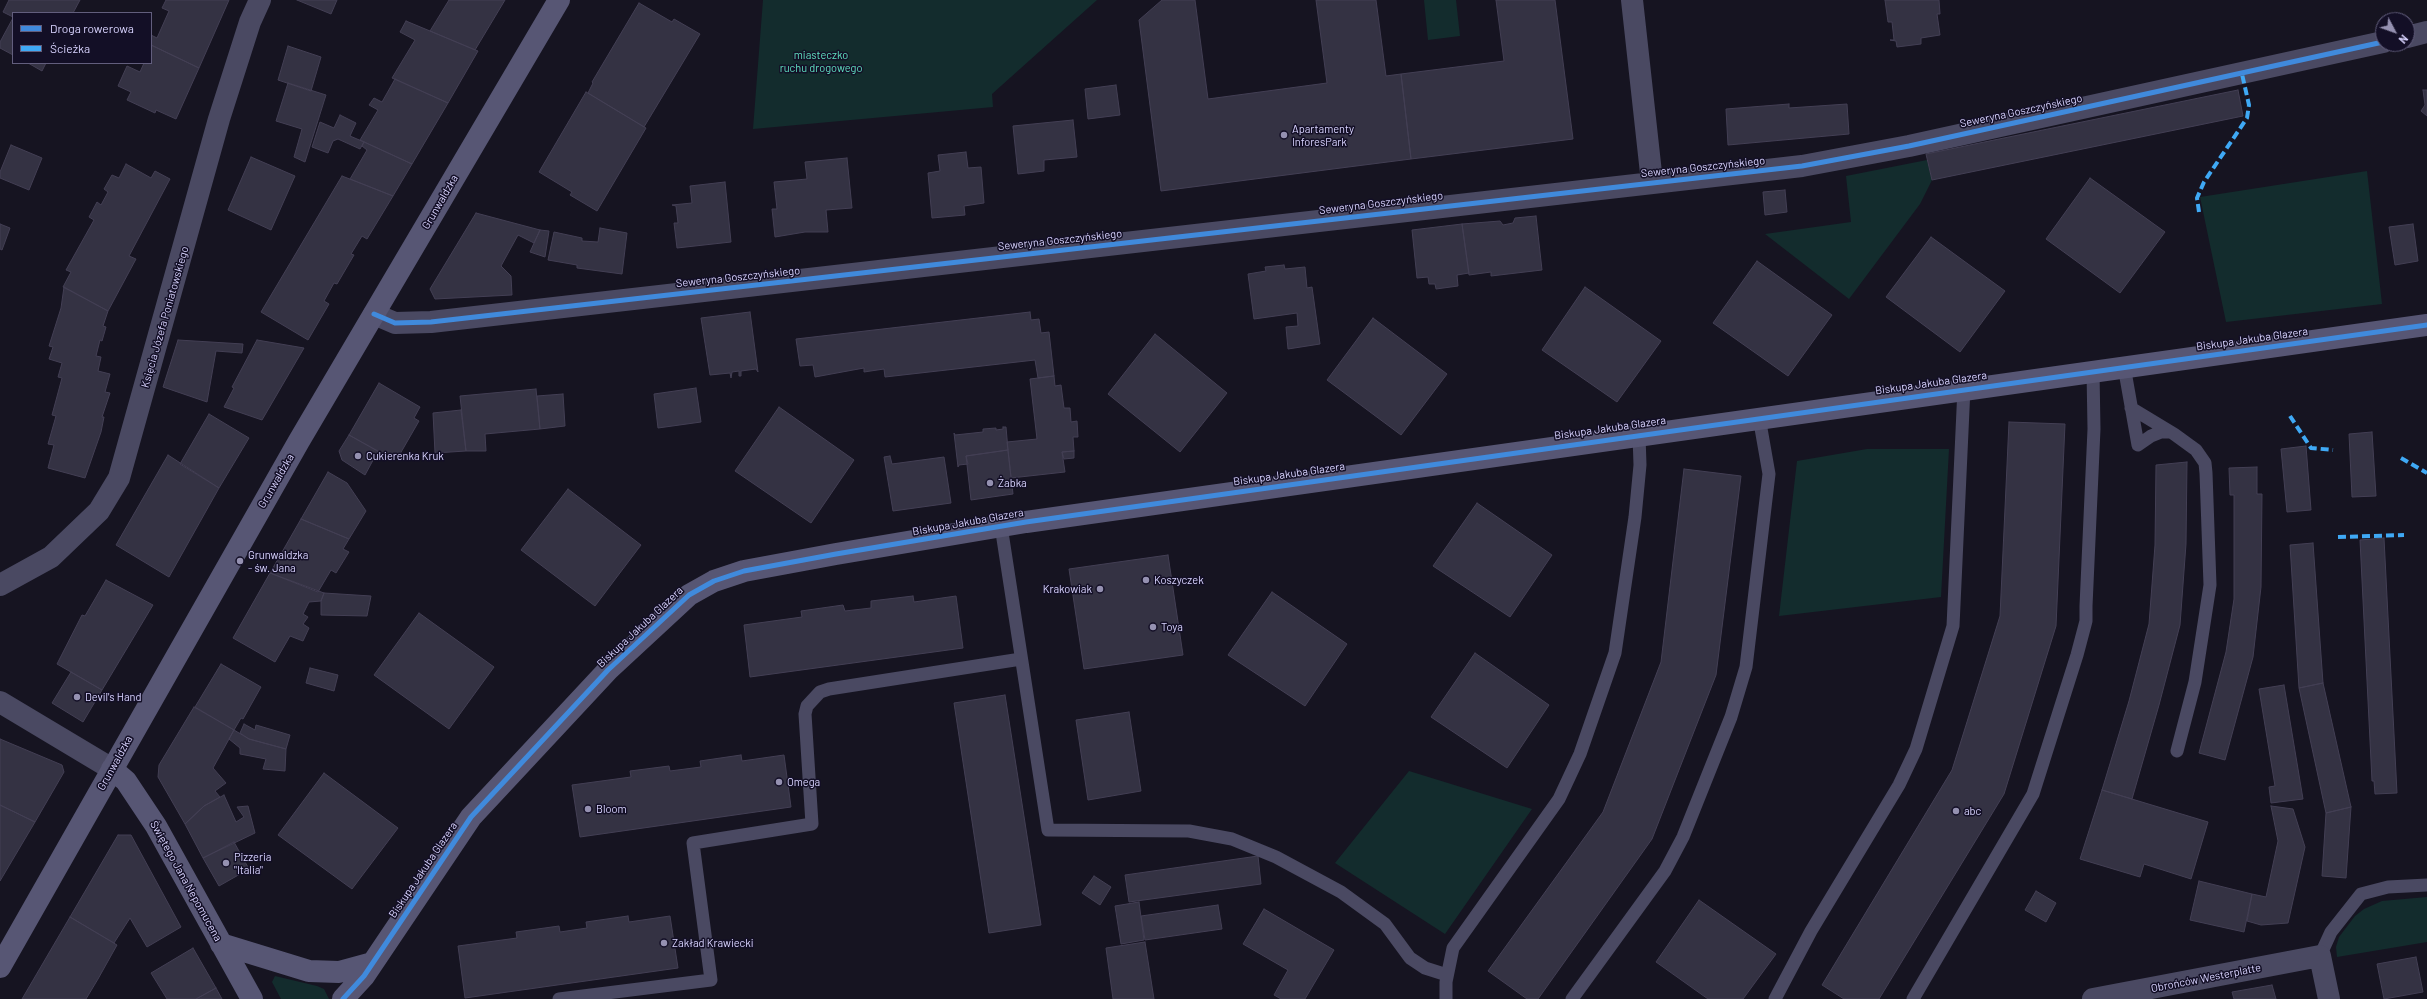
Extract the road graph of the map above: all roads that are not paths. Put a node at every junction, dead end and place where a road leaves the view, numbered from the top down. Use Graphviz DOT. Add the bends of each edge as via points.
graph roads {
  1 [pos="260,0"];
  2 [pos="559,0"];
  3 [pos="1632,0"];
  4 [pos="2427,32"];
  5 [pos="2415,35"];
  6 [pos="2375,44"];
  7 [pos="1652,182"];
  8 [pos="374,314"];
  9 [pos="2427,325"];
  10 [pos="2124,366"];
  11 [pos="2093,371"];
  12 [pos="1964,388"];
  13 [pos="2132,408"];
  14 [pos="1759,417"];
  15 [pos="2170,432"];
  16 [pos="1639,435"];
  17 [pos="1001,526"];
  18 [pos="0,585"];
  19 [pos="1021,659"];
  20 [pos="0,702"];
  21 [pos="2177,751"];
  22 [pos="112,769"];
  23 [pos="2427,885"];
  24 [pos="221,944"];
  25 [pos="2320,956"];
  26 [pos="0,967"];
  27 [pos="368,970"];
  28 [pos="1447,976"];
  29 [pos="1448,997"];
  30 [pos="252,999"];
  31 [pos="344,999"];
  32 [pos="356,999"];
  33 [pos="560,999"];
  34 [pos="1572,999"];
  35 [pos="1774,999"];
  36 [pos="1913,999"];
  37 [pos="2093,999"];
  38 [pos="2329,999"];
  1 -- 18 [label="street, Księcia Józefa Poniatowskiego" via="250,22 219,119 119,478 99,511 51,557"];
  2 -- 8 [label="street, Grunwaldzka"];
  3 -- 7 [label="street"];
  4 -- 5 [label="street"];
  6 -- 7 [label="street, Seweryna Goszczyńskiego" via="1902,147 1802,166"];
  7 -- 8 [label="street, Seweryna Goszczyńskiego" via="431,322 395,322"];
  8 -- 22 [label="street, Grunwaldzka"];
  9 -- 10 [label="street, Biskupa Jakuba Glazera"];
  10 -- 11 [label="street, Biskupa Jakuba Glazera"];
  10 -- 13 [label="lane"];
  11 -- 12 [label="street, Biskupa Jakuba Glazera"];
  11 -- 36 [label="lane" via="2094,429 2086,614 2077,655 2033,794"];
  12 -- 14 [label="street, Biskupa Jakuba Glazera"];
  12 -- 35 [label="lane" via="1953,626 1916,749 1899,785 1811,931"];
  13 -- 15 [label="lane"];
  13 -- 15 [label="lane" via="2138,445 2151,436"];
  14 -- 16 [label="street, Biskupa Jakuba Glazera"];
  14 -- 34 [label="lane" via="1769,474 1746,667 1731,717 1683,837 1665,871"];
  15 -- 21 [label="lane" via="2196,450 2205,463 2210,533 2210,585 2206,616 2195,682"];
  16 -- 17 [label="street, Biskupa Jakuba Glazera"];
  16 -- 28 [label="lane" via="1640,465 1635,517 1615,653 1580,754 1559,799 1453,948"];
  17 -- 19 [label="lane"];
  17 -- 27 [label="street, Biskupa Jakuba Glazera" via="744,571 714,581 688,595 608,670 471,817"];
  19 -- 28 [label="lane" via="1048,830 1189,831 1232,839 1276,857 1341,892 1385,924 1410,958 1425,968"];
  19 -- 33 [label="lane" via="820,692 807,706 804,714 812,824 693,843 711,980"];
  20 -- 22 [label="street"];
  22 -- 24 [label="street, Świętego Jana Nepomucena" via="126,781 152,820"];
  22 -- 26 [label="street, Grunwaldzka"];
  23 -- 25 [label="lane" via="2388,887 2361,894 2331,932"];
  24 -- 27 [label="street" via="309,971"];
  24 -- 30 [label="street, Świętego Jana Nepomucena"];
  25 -- 37 [label="street, Obrońców Westerplatte"];
  25 -- 38 [label="street"];
  27 -- 31 [label="street, Biskupa Jakuba Glazera"];
  27 -- 32 [label="street, Biskupa Jakuba Glazera"];
  28 -- 29 [label="lane"];
}
